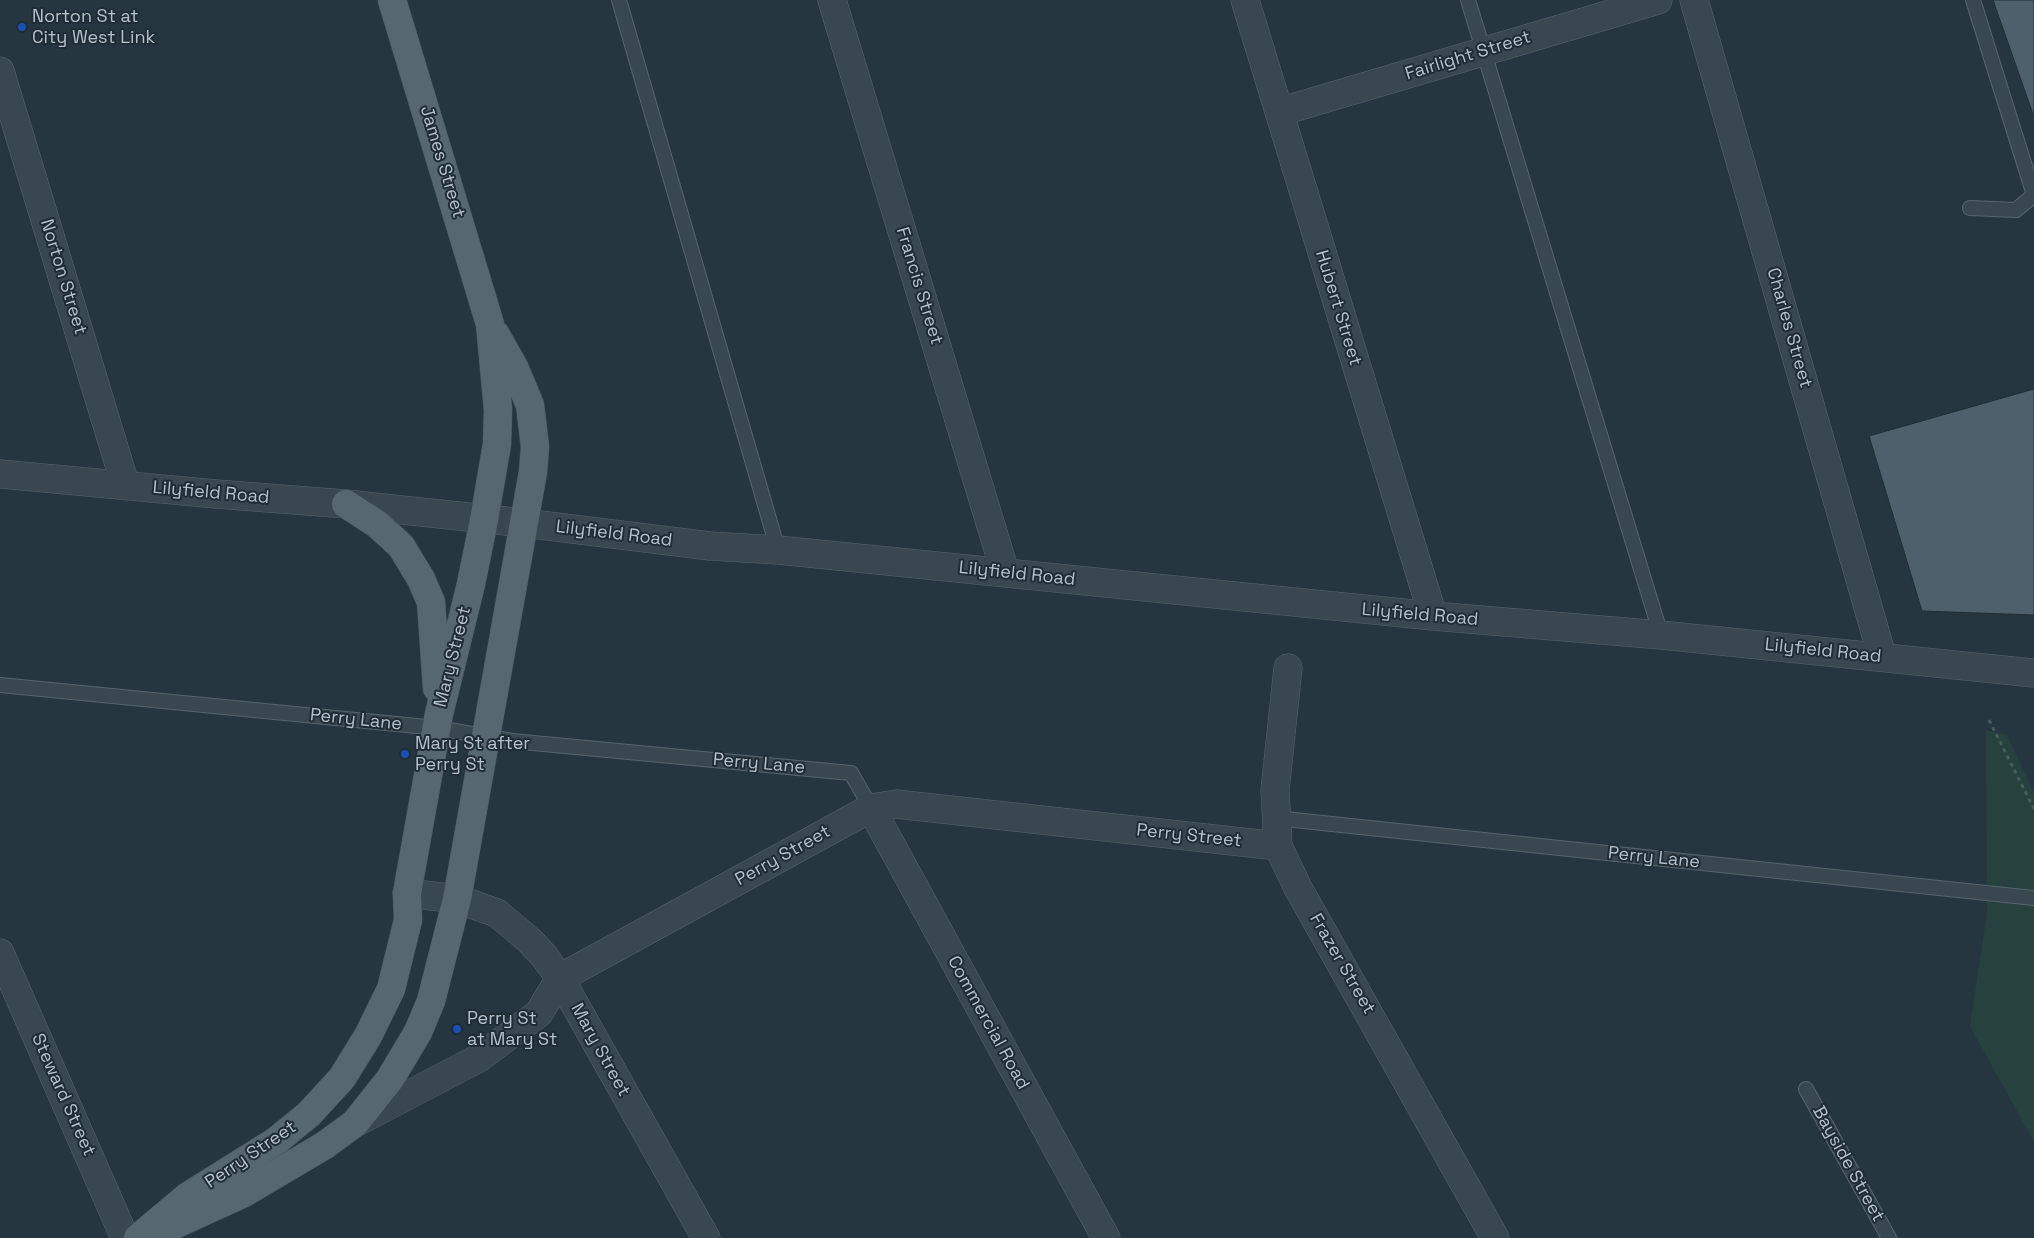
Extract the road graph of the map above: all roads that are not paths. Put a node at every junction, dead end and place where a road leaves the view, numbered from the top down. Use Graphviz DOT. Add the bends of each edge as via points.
graph roads {
  1 [pos="392,0"];
  2 [pos="620,0"];
  3 [pos="832,0"];
  4 [pos="1244,0"];
  5 [pos="1468,0"];
  6 [pos="1658,0"];
  7 [pos="1694,0"];
  8 [pos="1972,0"];
  9 [pos="1484,51"];
  10 [pos="0,70"];
  11 [pos="1279,112"];
  12 [pos="1970,208"];
  13 [pos="490,324"];
  14 [pos="0,474"];
  15 [pos="125,484"];
  16 [pos="346,504"];
  17 [pos="484,520"];
  18 [pos="524,523"];
  19 [pos="778,550"];
  20 [pos="1005,572"];
  21 [pos="1433,616"];
  22 [pos="1661,635"];
  23 [pos="1882,656"];
  24 [pos="1288,668"];
  25 [pos="2034,673"];
  26 [pos="0,684"];
  27 [pos="438,721"];
  28 [pos="486,737"];
  29 [pos="871,808"];
  30 [pos="1275,818"];
  31 [pos="1278,846"];
  32 [pos="407,893"];
  33 [pos="2034,898"];
  34 [pos="457,899"];
  35 [pos="0,953"];
  36 [pos="560,978"];
  37 [pos="1806,1089"];
  38 [pos="355,1123"];
  39 [pos="125,1238"];
  40 [pos="138,1238"];
  41 [pos="146,1238"];
  42 [pos="706,1238"];
  43 [pos="1106,1238"];
  44 [pos="1495,1238"];
  45 [pos="1889,1238"];
  1 -- 13 [label="main road, James Street"];
  2 -- 19 [label="lane"];
  3 -- 20 [label="street, Francis Street"];
  4 -- 11 [label="street, Hubert Street"];
  5 -- 9 [label="lane"];
  6 -- 9 [label="street, Fairlight Street"];
  7 -- 23 [label="street, Charles Street"];
  8 -- 12 [label="lane" via="2034,195 2016,210"];
  9 -- 11 [label="street, Fairlight Street"];
  9 -- 22 [label="lane"];
  10 -- 15 [label="street, Norton Street"];
  11 -- 21 [label="street, Hubert Street"];
  13 -- 17 [label="main road, James Street" via="498,444"];
  13 -- 18 [label="main road, James Street" via="530,405 534,472"];
  14 -- 15 [label="street, Lilyfield Road"];
  15 -- 16 [label="street, Lilyfield Road"];
  16 -- 17 [label="street, Lilyfield Road"];
  16 -- 27 [label="main road" via="377,524 402,546 431,602"];
  17 -- 18 [label="street, Lilyfield Road"];
  17 -- 27 [label="main road, Mary Street"];
  18 -- 19 [label="street, Lilyfield Road" via="700,545"];
  18 -- 28 [label="main road"];
  19 -- 20 [label="street, Lilyfield Road"];
  20 -- 21 [label="street, Lilyfield Road"];
  21 -- 22 [label="street, Lilyfield Road"];
  22 -- 23 [label="street, Lilyfield Road"];
  23 -- 25 [label="street, Lilyfield Road"];
  24 -- 30 [label="street, Frazer Street"];
  26 -- 27 [label="lane, Perry Lane"];
  27 -- 28 [label="lane, Perry Lane"];
  27 -- 32 [label="main road, Mary Street"];
  28 -- 29 [label="lane, Perry Lane" via="851,773"];
  28 -- 34 [label="main road"];
  29 -- 31 [label="street, Perry Street" via="896,804"];
  29 -- 36 [label="street, Perry Street"];
  29 -- 43 [label="street, Commercial Road"];
  30 -- 31 [label="street, Frazer Street"];
  30 -- 33 [label="lane, Perry Lane"];
  31 -- 44 [label="street, Frazer Street" via="1298,888"];
  32 -- 34 [label="street, Mary Street"];
  32 -- 40 [label="main road, Perry Street" via="408,920 391,989 368,1036 342,1078 309,1114 276,1141 188,1196"];
  34 -- 36 [label="street, Mary Street" via="497,913 530,941"];
  34 -- 38 [label="main road, Perry Street" via="441,970 418,1032 390,1080"];
  35 -- 39 [label="street, Steward Street"];
  36 -- 38 [label="street, Perry Street" via="539,1014 479,1058"];
  36 -- 42 [label="street, Mary Street"];
  37 -- 45 [label="lane, Bayside Street"];
  38 -- 41 [label="main road, Perry Street" via="325,1145 244,1193"];
}
